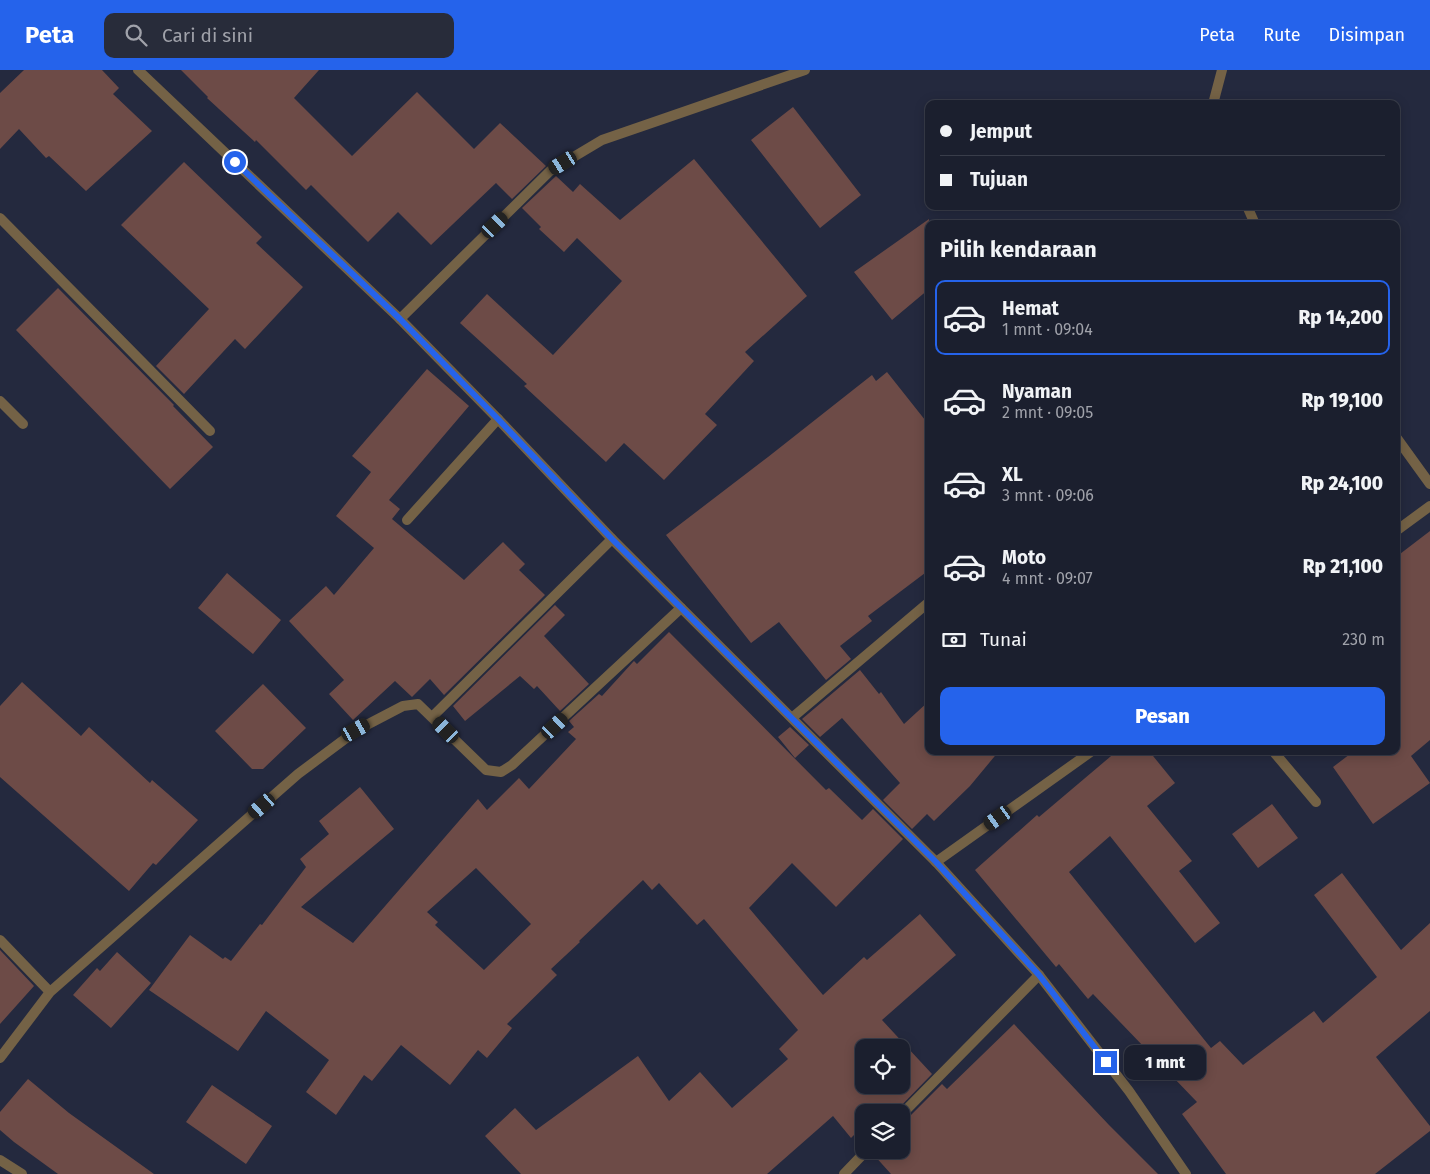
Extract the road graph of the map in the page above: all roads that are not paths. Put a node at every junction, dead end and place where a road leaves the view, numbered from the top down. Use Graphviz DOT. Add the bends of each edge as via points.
graph roads {
  1 [pos="138,70"];
  2 [pos="805,70"];
  3 [pos="1222,70"];
  4 [pos="1214,100"];
  5 [pos="0,218"];
  6 [pos="400,319"];
  7 [pos="0,401"];
  8 [pos="498,419"];
  9 [pos="23,424"];
  10 [pos="210,431"];
  11 [pos="1400,443"];
  12 [pos="1430,484"];
  13 [pos="1430,506"];
  14 [pos="407,520"];
  15 [pos="1400,528"];
  16 [pos="612,539"];
  17 [pos="925,605"];
  18 [pos="681,608"];
  19 [pos="432,717"];
  20 [pos="793,717"];
  21 [pos="1086,755"];
  22 [pos="1276,755"];
  23 [pos="1316,802"];
  24 [pos="936,862"];
  25 [pos="0,940"];
  26 [pos="1039,975"];
  27 [pos="50,992"];
  28 [pos="0,1058"];
  29 [pos="910,1107"];
  30 [pos="858,1159"];
  31 [pos="0,1160"];
  32 [pos="22,1174"];
  33 [pos="844,1174"];
  34 [pos="1186,1174"];
  1 -- 6 [label="street"];
  2 -- 6 [label="street" via="602,140 550,171"];
  3 -- 4 [label="street"];
  5 -- 10 [label="street"];
  6 -- 8 [label="street"];
  7 -- 9 [label="street"];
  8 -- 14 [label="street"];
  8 -- 16 [label="street"];
  11 -- 12 [label="street"];
  13 -- 15 [label="street"];
  16 -- 18 [label="street"];
  16 -- 19 [label="street"];
  17 -- 20 [label="street"];
  18 -- 19 [label="street" via="502,772 486,770"];
  18 -- 20 [label="street"];
  19 -- 27 [label="street" via="418,704 403,706 356,730 298,774"];
  20 -- 24 [label="street"];
  21 -- 24 [label="street"];
  22 -- 23 [label="street"];
  24 -- 26 [label="street"];
  25 -- 27 [label="street"];
  26 -- 29 [label="street"];
  26 -- 34 [label="street" via="1129,1092"];
  27 -- 28 [label="street"];
  30 -- 33 [label="street"];
  31 -- 32 [label="street"];
}
